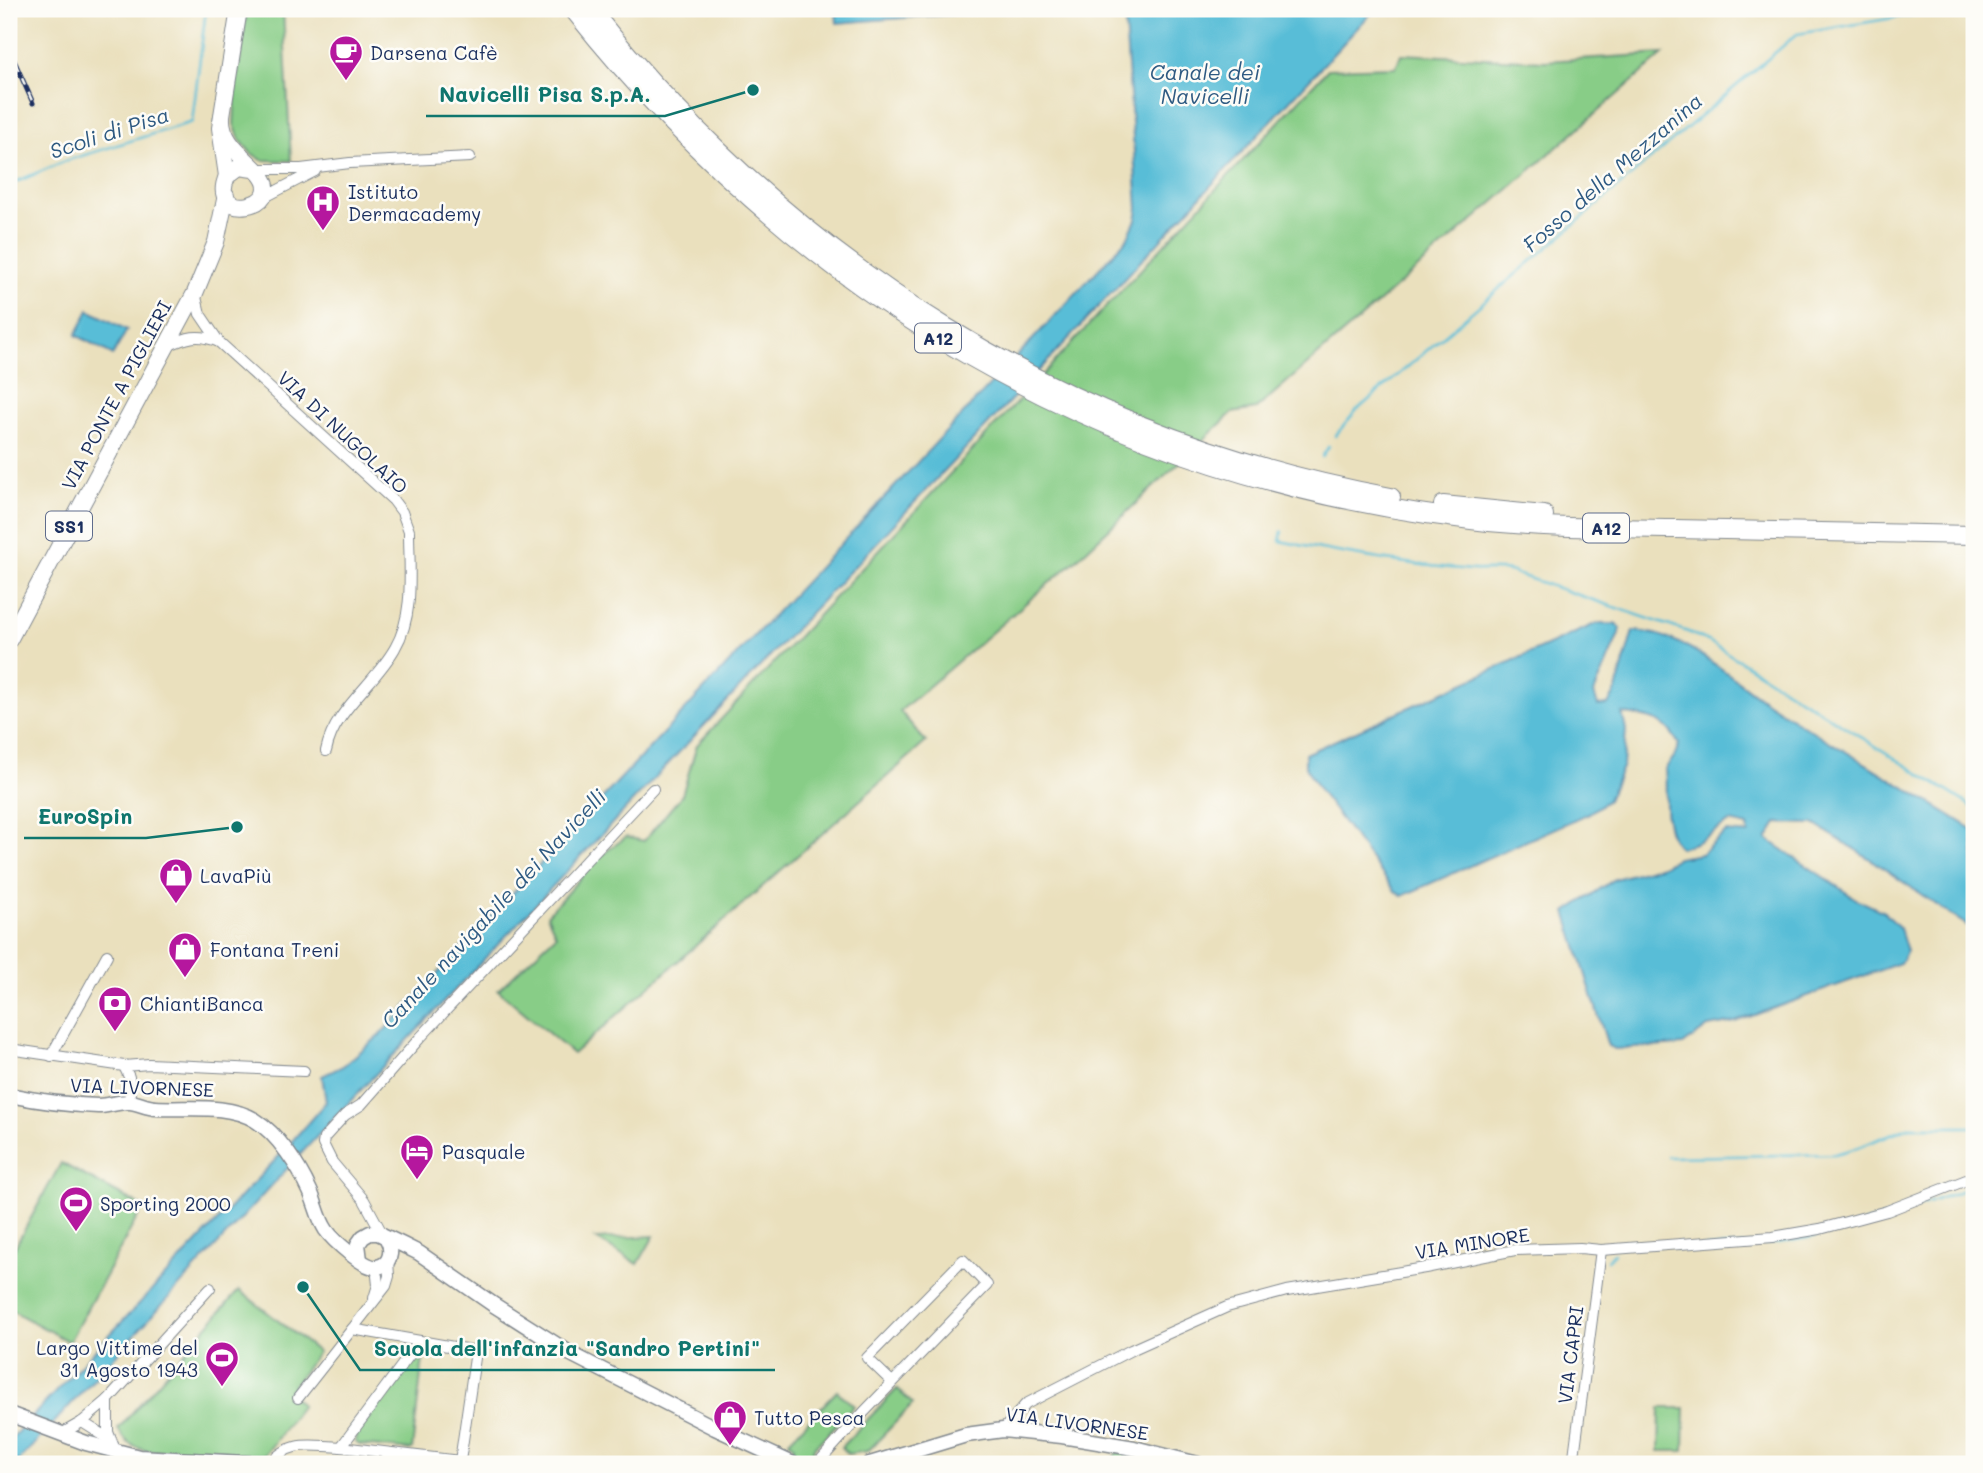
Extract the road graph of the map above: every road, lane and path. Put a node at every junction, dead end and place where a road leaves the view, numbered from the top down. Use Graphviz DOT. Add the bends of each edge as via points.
graph roads {
  1 [pos="239,9"];
  2 [pos="573,9"];
  3 [pos="590,9"];
  4 [pos="222,116"];
  5 [pos="470,157"];
  6 [pos="325,167"];
  7 [pos="253,169"];
  8 [pos="227,176"];
  9 [pos="226,195"];
  10 [pos="253,204"];
  11 [pos="216,242"];
  12 [pos="195,293"];
  13 [pos="219,342"];
  14 [pos="164,347"];
  15 [pos="1244,468"];
  16 [pos="1974,523"];
  17 [pos="1974,535"];
  18 [pos="9,640"];
  19 [pos="326,751"];
  20 [pos="653,789"];
  21 [pos="107,955"];
  22 [pos="9,1049"];
  23 [pos="51,1056"];
  24 [pos="124,1066"];
  25 [pos="304,1071"];
  26 [pos="9,1096"];
  27 [pos="130,1102"];
  28 [pos="1974,1177"];
  29 [pos="370,1216"];
  30 [pos="364,1236"];
  31 [pos="385,1237"];
  32 [pos="333,1238"];
  33 [pos="1601,1250"];
  34 [pos="417,1252"];
  35 [pos="389,1259"];
  36 [pos="368,1267"];
  37 [pos="388,1280"];
  38 [pos="210,1288"];
  39 [pos="372,1302"];
  40 [pos="352,1329"];
  41 [pos="420,1341"];
  42 [pos="892,1382"];
  43 [pos="298,1398"];
  44 [pos="108,1400"];
  45 [pos="10,1415"];
  46 [pos="82,1422"];
  47 [pos="1003,1430"];
  48 [pos="58,1433"];
  49 [pos="113,1445"];
  50 [pos="341,1447"];
  51 [pos="262,1464"];
  52 [pos="269,1464"];
  53 [pos="793,1464"];
  54 [pos="817,1464"];
  55 [pos="870,1464"];
  56 [pos="1198,1464"];
  57 [pos="1573,1464"];
  1 -- 4 [label="main road, SS1"];
  2 -- 15 [label="highway, A12" via="642,92 704,156 852,281 949,345 1045,396 1132,434"];
  3 -- 15 [label="highway, A12" via="699,133 807,231 886,289 1056,388"];
  4 -- 7 [label="main road" via="228,140"];
  4 -- 8 [label="main road, SS1"];
  5 -- 6 [label="street"];
  6 -- 7 [label="street"];
  6 -- 10 [label="street"];
  7 -- 8 [label="main road" via="239,167"];
  7 -- 10 [label="main road" via="264,184 263,194"];
  8 -- 9 [label="main road, SS1"];
  9 -- 10 [label="main road" via="236,205"];
  9 -- 11 [label="main road, VIA PONTE A PIGLIERI / SS1"];
  10 -- 11 [label="main road, VIA PONTE A PIGLIERI / SS1"];
  11 -- 12 [label="main road, VIA PONTE A PIGLIERI / SS1"];
  12 -- 13 [label="street, VIA DI NUGOLAIO" via="201,314"];
  12 -- 14 [label="main road, VIA PONTE A PIGLIERI / SS1"];
  13 -- 14 [label="street" via="201,335"];
  13 -- 19 [label="street, VIA DI NUGOLAIO" via="393,500 409,531 408,600 400,638 338,722"];
  14 -- 18 [label="main road, VIA PONTE A PIGLIERI / SS1"];
  15 -- 16 [label="highway, A12" via="1426,503 1518,513"];
  15 -- 17 [label="highway, A12" via="1292,488 1360,503 1515,525"];
  20 -- 29 [label="street" via="361,1105 324,1138 328,1156 364,1200"];
  21 -- 23 [label="street"];
  22 -- 23 [label="street"];
  23 -- 24 [label="street"];
  24 -- 25 [label="street"];
  24 -- 27 [label="street" via="130,1077"];
  26 -- 27 [label="street, VIA LIVORNESE" via="78,1105"];
  27 -- 32 [label="street, VIA LIVORNESE" via="154,1108 221,1109 252,1118 272,1135 303,1178"];
  28 -- 33 [label="street, VIA MINORE" via="1887,1211 1820,1229"];
  29 -- 30 [label="street"];
  29 -- 31 [label="street"];
  30 -- 31 [label="street"];
  30 -- 32 [label="street"];
  30 -- 36 [label="street" via="358,1250"];
  31 -- 34 [label="street"];
  31 -- 35 [label="street"];
  32 -- 36 [label="street, VIA LIVORNESE"];
  33 -- 47 [label="street, VIA MINORE" via="1515,1250 1287,1291 1227,1307 1026,1404"];
  33 -- 57 [label="street, VIA CAPRI"];
  34 -- 35 [label="street"];
  34 -- 53 [label="street" via="571,1354"];
  35 -- 36 [label="street" via="379,1267"];
  35 -- 37 [label="street"];
  36 -- 37 [label="street"];
  36 -- 39 [label="street" via="377,1289"];
  37 -- 39 [label="street"];
  38 -- 44 [label="street"];
  39 -- 40 [label="street"];
  40 -- 41 [label="street"];
  40 -- 43 [label="street"];
  41 -- 50 [label="street"];
  41 -- 50 [label="street" via="476,1351 460,1461"];
  42 -- 42 [label="street" via="867,1359 962,1261 987,1285"];
  42 -- 54 [label="street"];
  44 -- 46 [label="street"];
  44 -- 49 [label="street"];
  45 -- 48 [label="street"];
  46 -- 48 [label="street"];
  46 -- 49 [label="street"];
  47 -- 55 [label="street, VIA LIVORNESE" via="966,1435"];
  47 -- 56 [label="street, VIA LIVORNESE" via="1134,1448"];
  48 -- 49 [label="street"];
  49 -- 51 [label="street" via="155,1459"];
  50 -- 52 [label="street" via="287,1448"];
}
